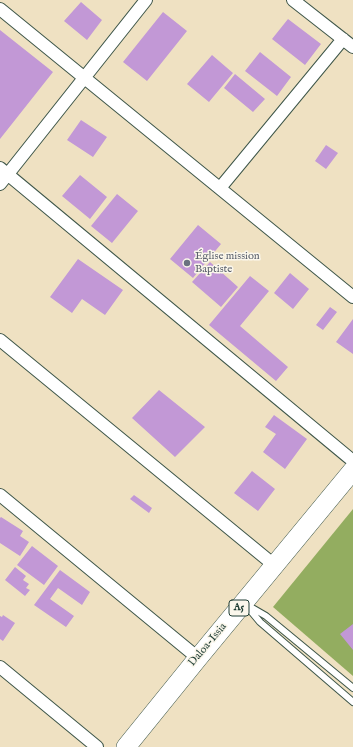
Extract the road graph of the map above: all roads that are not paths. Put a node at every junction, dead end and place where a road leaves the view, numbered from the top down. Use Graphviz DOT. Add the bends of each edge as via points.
graph roads {
  1 [pos="146,0"];
  2 [pos="293,0"];
  3 [pos="0,9"];
  4 [pos="343,39"];
  5 [pos="353,47"];
  6 [pos="84,78"];
  7 [pos="4,171"];
  8 [pos="0,184"];
  9 [pos="220,188"];
  10 [pos="353,297"];
  11 [pos="0,340"];
  12 [pos="353,461"];
  13 [pos="353,470"];
  14 [pos="0,495"];
  15 [pos="274,565"];
  16 [pos="244,603"];
  17 [pos="198,658"];
  18 [pos="0,667"];
  19 [pos="353,688"];
  20 [pos="353,702"];
  21 [pos="97,747"];
  22 [pos="126,747"];
  1 -- 6 [label="street"];
  2 -- 4 [label="street"];
  3 -- 6 [label="street"];
  4 -- 5 [label="street"];
  4 -- 9 [label="street"];
  6 -- 7 [label="street"];
  6 -- 9 [label="street"];
  7 -- 8 [label="street"];
  7 -- 12 [label="street"];
  9 -- 10 [label="street"];
  11 -- 15 [label="street"];
  13 -- 15 [label="main road, Daloa-Issia / A5"];
  14 -- 17 [label="street"];
  15 -- 16 [label="main road, Daloa-Issia / A5"];
  16 -- 17 [label="main road, Daloa-Issia / A5"];
  16 -- 19 [label="lane" via="266,616"];
  16 -- 20 [label="lane" via="260,622"];
  17 -- 22 [label="main road, Daloa-Issia / A5"];
  18 -- 21 [label="street"];
}
